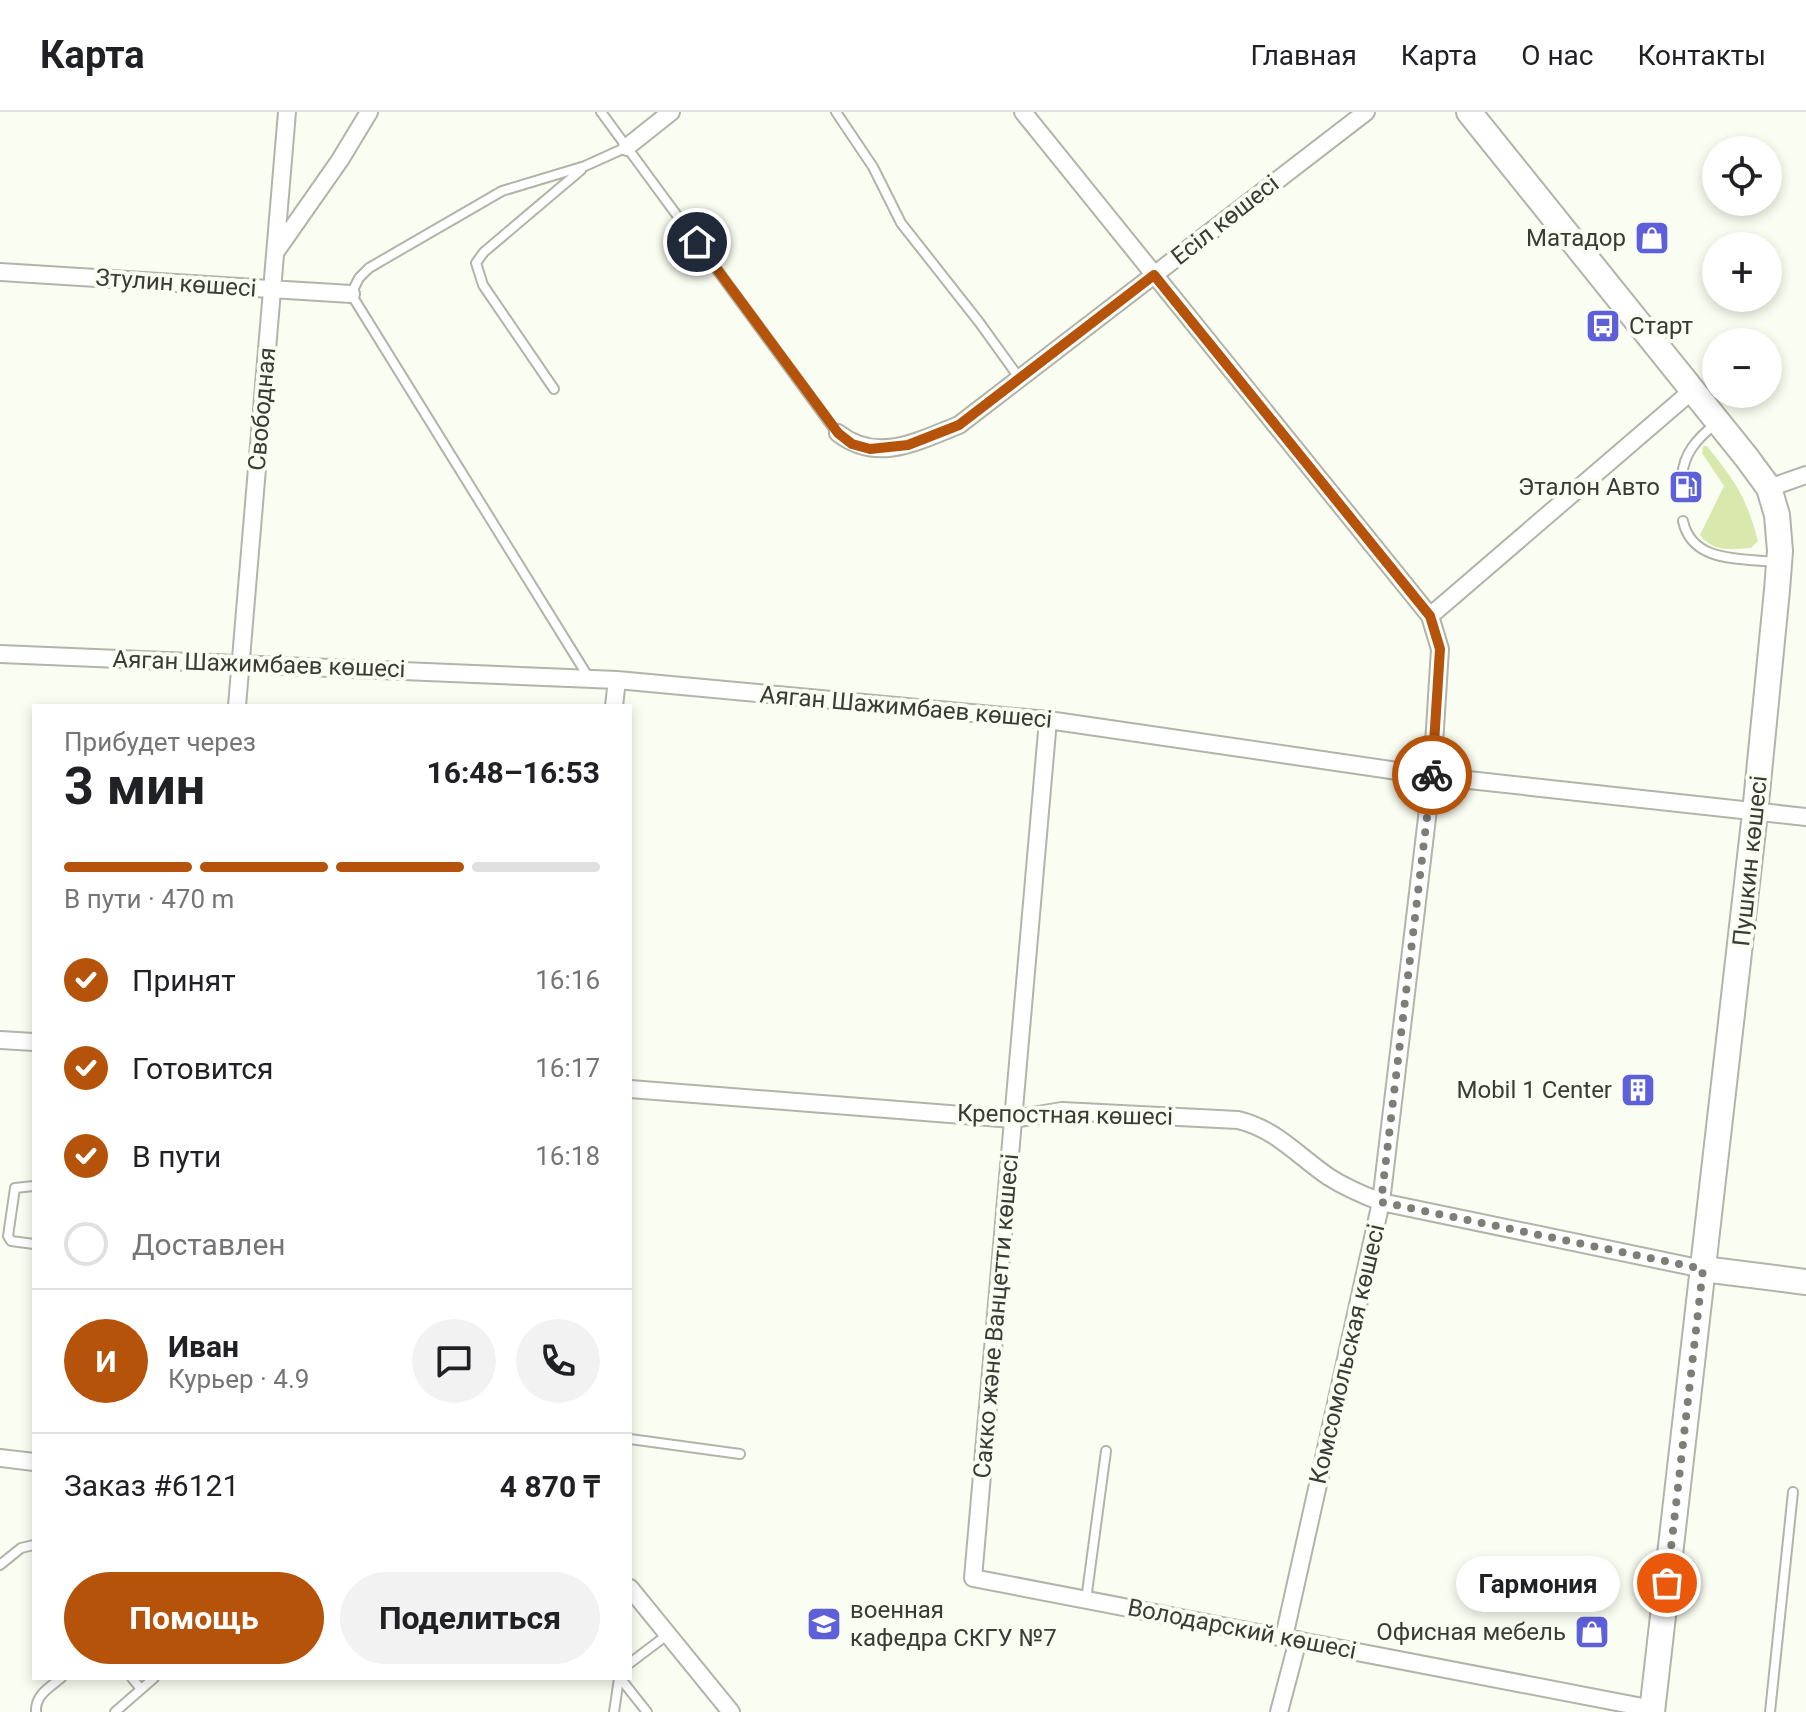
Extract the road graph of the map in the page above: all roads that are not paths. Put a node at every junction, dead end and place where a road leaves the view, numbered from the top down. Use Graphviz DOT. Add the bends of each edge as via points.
graph roads {
  1 [pos="287,112"];
  2 [pos="369,112"];
  3 [pos="601,112"];
  4 [pos="671,112"];
  5 [pos="836,112"];
  6 [pos="1023,112"];
  7 [pos="1366,112"];
  8 [pos="1469,112"];
  9 [pos="627,147"];
  10 [pos="585,166"];
  11 [pos="276,251"];
  12 [pos="0,272"];
  13 [pos="1154,275"];
  14 [pos="272,289"];
  15 [pos="351,294"];
  16 [pos="1020,379"];
  17 [pos="554,389"];
  18 [pos="1694,389"];
  19 [pos="1718,422"];
  20 [pos="838,433"];
  21 [pos="1806,475"];
  22 [pos="1682,476"];
  23 [pos="1769,488"];
  24 [pos="1683,521"];
  25 [pos="1779,563"];
  26 [pos="1430,616"];
  27 [pos="0,654"];
  28 [pos="241,663"];
  29 [pos="590,678"];
  30 [pos="617,680"];
  31 [pos="237,704"];
  32 [pos="614,704"];
  33 [pos="1048,720"];
  34 [pos="1432,776"];
  35 [pos="1755,813"];
  36 [pos="1806,817"];
  37 [pos="0,1040"];
  38 [pos="32,1042"];
  39 [pos="632,1089"];
  40 [pos="1013,1119"];
  41 [pos="32,1186"];
  42 [pos="1381,1202"];
  43 [pos="32,1244"];
  44 [pos="1703,1269"];
  45 [pos="1806,1282"];
  46 [pos="632,1439"];
  47 [pos="1106,1451"];
  48 [pos="740,1454"];
  49 [pos="0,1458"];
  50 [pos="32,1462"];
  51 [pos="1793,1492"];
  52 [pos="32,1545"];
  53 [pos="0,1565"];
  54 [pos="973,1578"];
  55 [pos="632,1590"];
  56 [pos="1086,1600"];
  57 [pos="668,1634"];
  58 [pos="1291,1639"];
  59 [pos="632,1661"];
  60 [pos="58,1680"];
  61 [pos="134,1680"];
  62 [pos="152,1680"];
  63 [pos="619,1680"];
  64 [pos="621,1680"];
  65 [pos="141,1689"];
  66 [pos="1653,1710"];
  67 [pos="36,1712"];
  68 [pos="115,1712"];
  69 [pos="614,1712"];
  70 [pos="647,1712"];
  71 [pos="731,1712"];
  72 [pos="1279,1712"];
  73 [pos="1770,1712"];
  1 -- 11 [label="street, Свободная"];
  2 -- 11 [label="street"];
  3 -- 9 [label="lane"];
  4 -- 9 [label="street"];
  5 -- 16 [label="lane" via="873,167 901,223"];
  6 -- 13 [label="street, Комсомольская көшесі"];
  7 -- 13 [label="street, Есіл көшесі"];
  8 -- 18 [label="street, Пушкин көшесі"];
  9 -- 10 [label="lane"];
  9 -- 20 [label="lane"];
  10 -- 15 [label="lane" via="502,191 454,217 369,268"];
  10 -- 17 [label="lane" via="476,263 483,285"];
  11 -- 14 [label="street, Свободная"];
  12 -- 14 [label="street, Зтулин көшесі"];
  13 -- 16 [label="street, Есіл көшесі"];
  13 -- 26 [label="street, Комсомольская көшесі"];
  14 -- 15 [label="street, Зтулин көшесі"];
  14 -- 28 [label="street, Свободная"];
  15 -- 29 [label="lane"];
  16 -- 20 [label="street, Есіл көшесі" via="959,425 908,445 870,449"];
  18 -- 19 [label="street, Пушкин көшесі"];
  18 -- 26 [label="street"];
  19 -- 22 [label="lane" via="1692,447"];
  19 -- 23 [label="street, Пушкин көшесі"];
  21 -- 23 [label="street"];
  23 -- 25 [label="street, Пушкин көшесі" via="1777,515"];
  24 -- 25 [label="lane" via="1688,537 1705,552"];
  25 -- 35 [label="street, Пушкин көшесі"];
  26 -- 34 [label="street, Комсомольская көшесі" via="1440,649"];
  27 -- 28 [label="street, Аяган Шажимбаев көшесі"];
  28 -- 29 [label="street, Аяган Шажимбаев көшесі"];
  28 -- 31 [label="street, Свободная"];
  29 -- 30 [label="street, Аяган Шажимбаев көшесі"];
  30 -- 32 [label="street"];
  30 -- 33 [label="street, Аяган Шажимбаев көшесі"];
  33 -- 34 [label="street, Аяган Шажимбаев көшесі"];
  33 -- 40 [label="street, Сакко және Ванцетти көшесі"];
  34 -- 35 [label="street, Аяган Шажимбаев көшесі"];
  34 -- 42 [label="street, Комсомольская көшесі"];
  35 -- 36 [label="street, Аяган Шажимбаев көшесі"];
  35 -- 44 [label="street, Пушкин көшесі"];
  37 -- 38 [label="street"];
  39 -- 40 [label="street, Крепостная көшесі"];
  40 -- 42 [label="street, Крепостная көшесі" via="1062,1111 1238,1120 1259,1125 1327,1176"];
  40 -- 54 [label="street, Сакко және Ванцетти көшесі"];
  41 -- 43 [label="lane" via="15,1188 8,1236"];
  42 -- 44 [label="street, Крепостная көшесі"];
  42 -- 58 [label="street, Комсомольская көшесі"];
  44 -- 45 [label="street, Крепостная көшесі"];
  44 -- 66 [label="street, Пушкин көшесі"];
  46 -- 48 [label="lane"];
  47 -- 56 [label="lane"];
  49 -- 50 [label="street"];
  51 -- 73 [label="lane"];
  52 -- 53 [label="lane"];
  54 -- 56 [label="street, Володарский көшесі"];
  55 -- 57 [label="street"];
  56 -- 58 [label="street, Володарский көшесі"];
  57 -- 59 [label="lane"];
  57 -- 71 [label="street"];
  58 -- 66 [label="street, Володарский көшесі"];
  58 -- 72 [label="street, Комсомольская көшесі"];
  60 -- 67 [label="lane" via="41,1694"];
  61 -- 65 [label="lane"];
  62 -- 65 [label="lane"];
  63 -- 69 [label="lane"];
  64 -- 70 [label="lane"];
  65 -- 68 [label="lane"];
}
